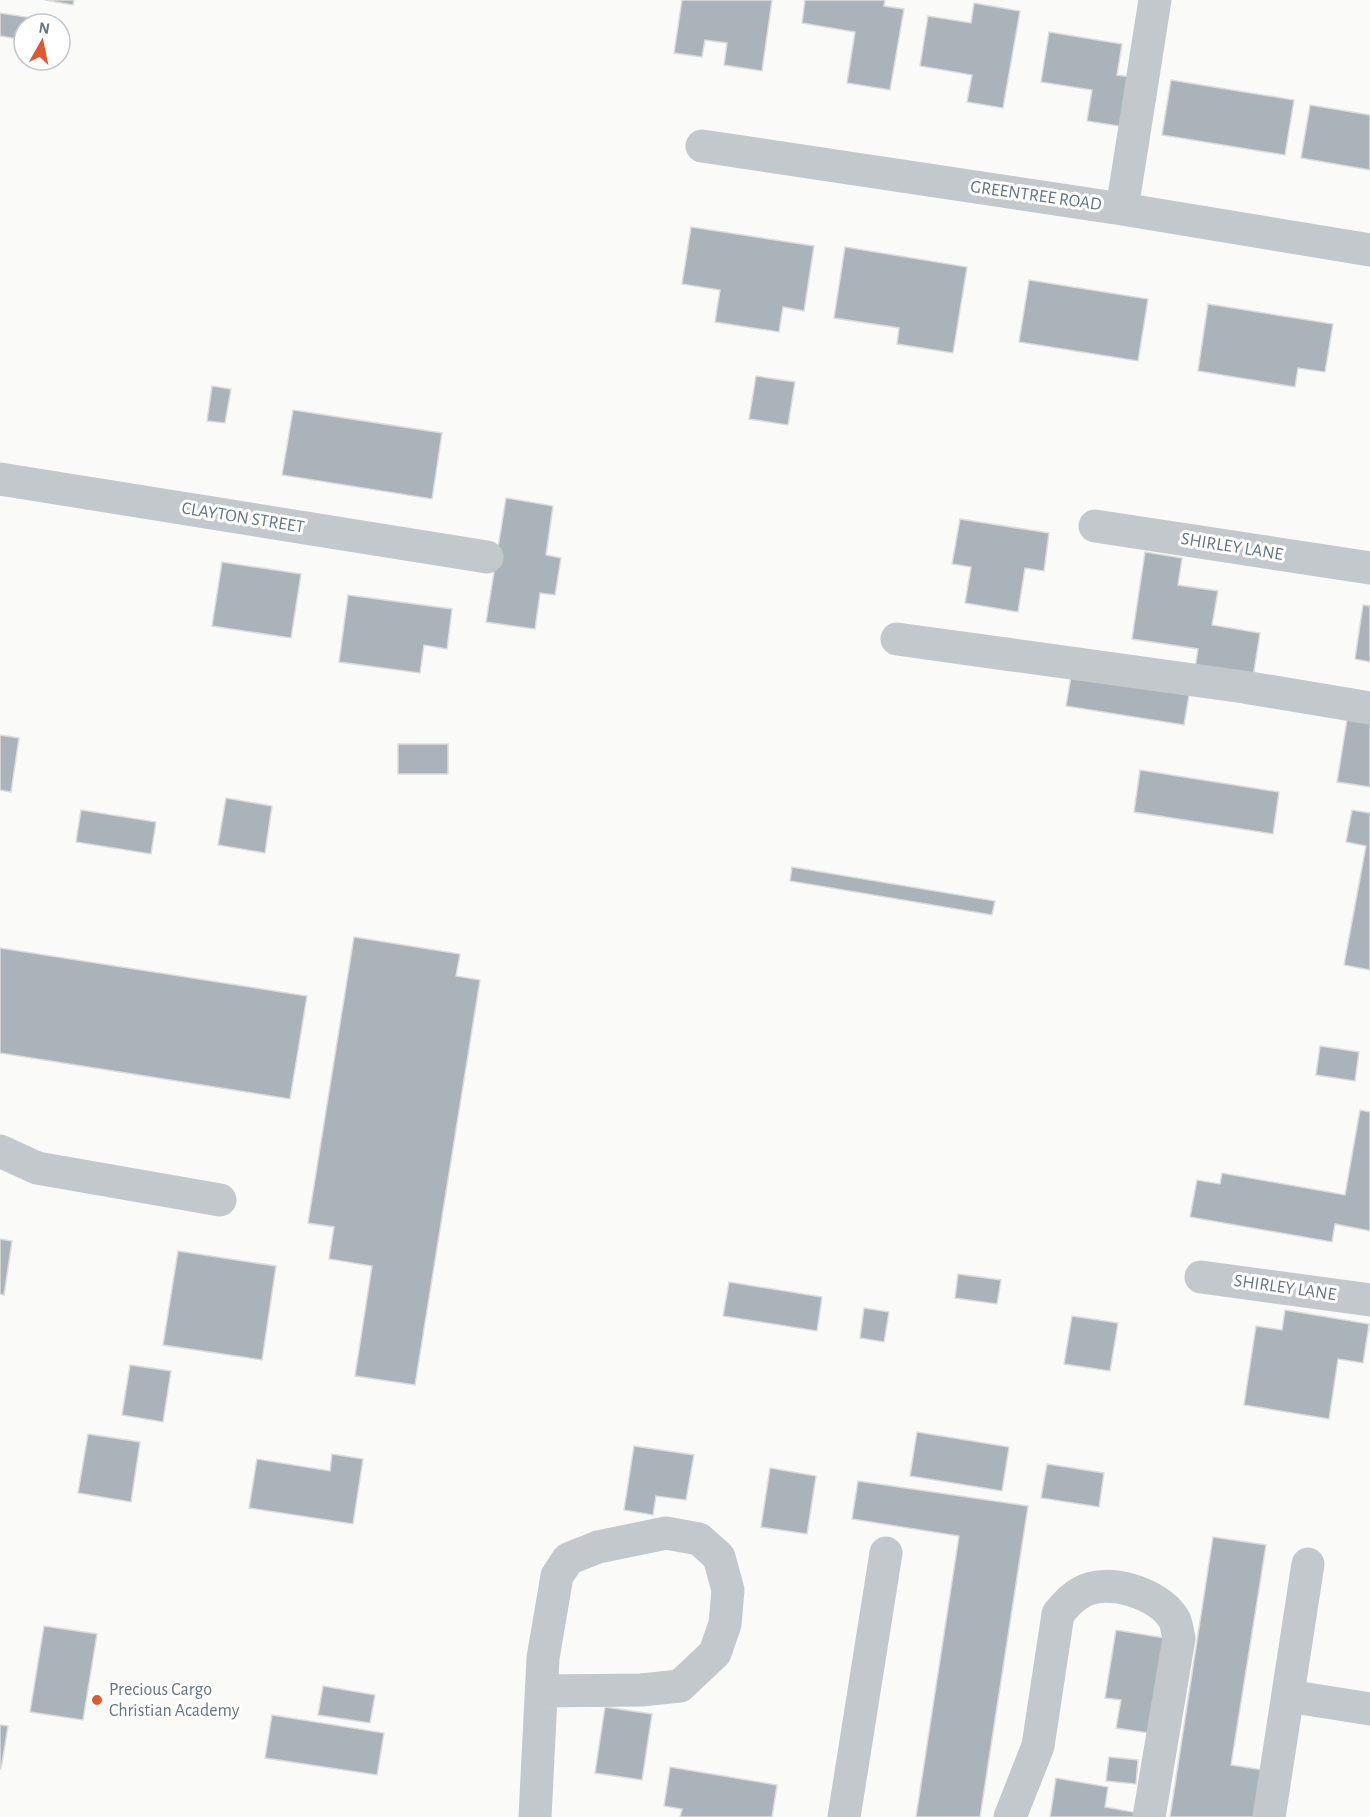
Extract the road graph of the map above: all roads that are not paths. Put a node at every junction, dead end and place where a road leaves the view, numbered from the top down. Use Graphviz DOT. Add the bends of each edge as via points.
graph roads {
  1 [pos="1155,0"];
  2 [pos="702,147"];
  3 [pos="1122,209"];
  4 [pos="1370,250"];
  5 [pos="0,479"];
  6 [pos="1095,526"];
  7 [pos="487,556"];
  8 [pos="1370,567"];
  9 [pos="897,639"];
  10 [pos="1370,708"];
  11 [pos="0,1151"];
  12 [pos="220,1200"];
  13 [pos="1201,1277"];
  14 [pos="1370,1300"];
  15 [pos="886,1553"];
  16 [pos="1308,1564"];
  17 [pos="542,1691"];
  18 [pos="1288,1696"];
  19 [pos="1370,1709"];
  20 [pos="535,1817"];
  21 [pos="844,1817"];
  22 [pos="1010,1817"];
  23 [pos="1149,1817"];
  24 [pos="1269,1817"];
  1 -- 3 [label="street"];
  2 -- 3 [label="street, GREENTREE ROAD"];
  3 -- 4 [label="street, GREENTREE ROAD"];
  5 -- 7 [label="street, CLAYTON STREET"];
  6 -- 8 [label="street, SHIRLEY LANE"];
  9 -- 10 [label="street"];
  11 -- 12 [label="street" via="37,1168"];
  13 -- 14 [label="street, SHIRLEY LANE"];
  15 -- 21 [label="street"];
  16 -- 18 [label="street"];
  17 -- 17 [label="street" via="543,1658 557,1576 568,1559 598,1547 666,1533 699,1539 719,1557 728,1590 724,1624 715,1653 680,1686"];
  17 -- 20 [label="street"];
  18 -- 19 [label="street"];
  18 -- 24 [label="street"];
  22 -- 23 [label="street" via="1038,1746 1059,1614 1068,1601 1099,1586 1126,1588 1162,1605 1174,1620 1179,1638"];
}
